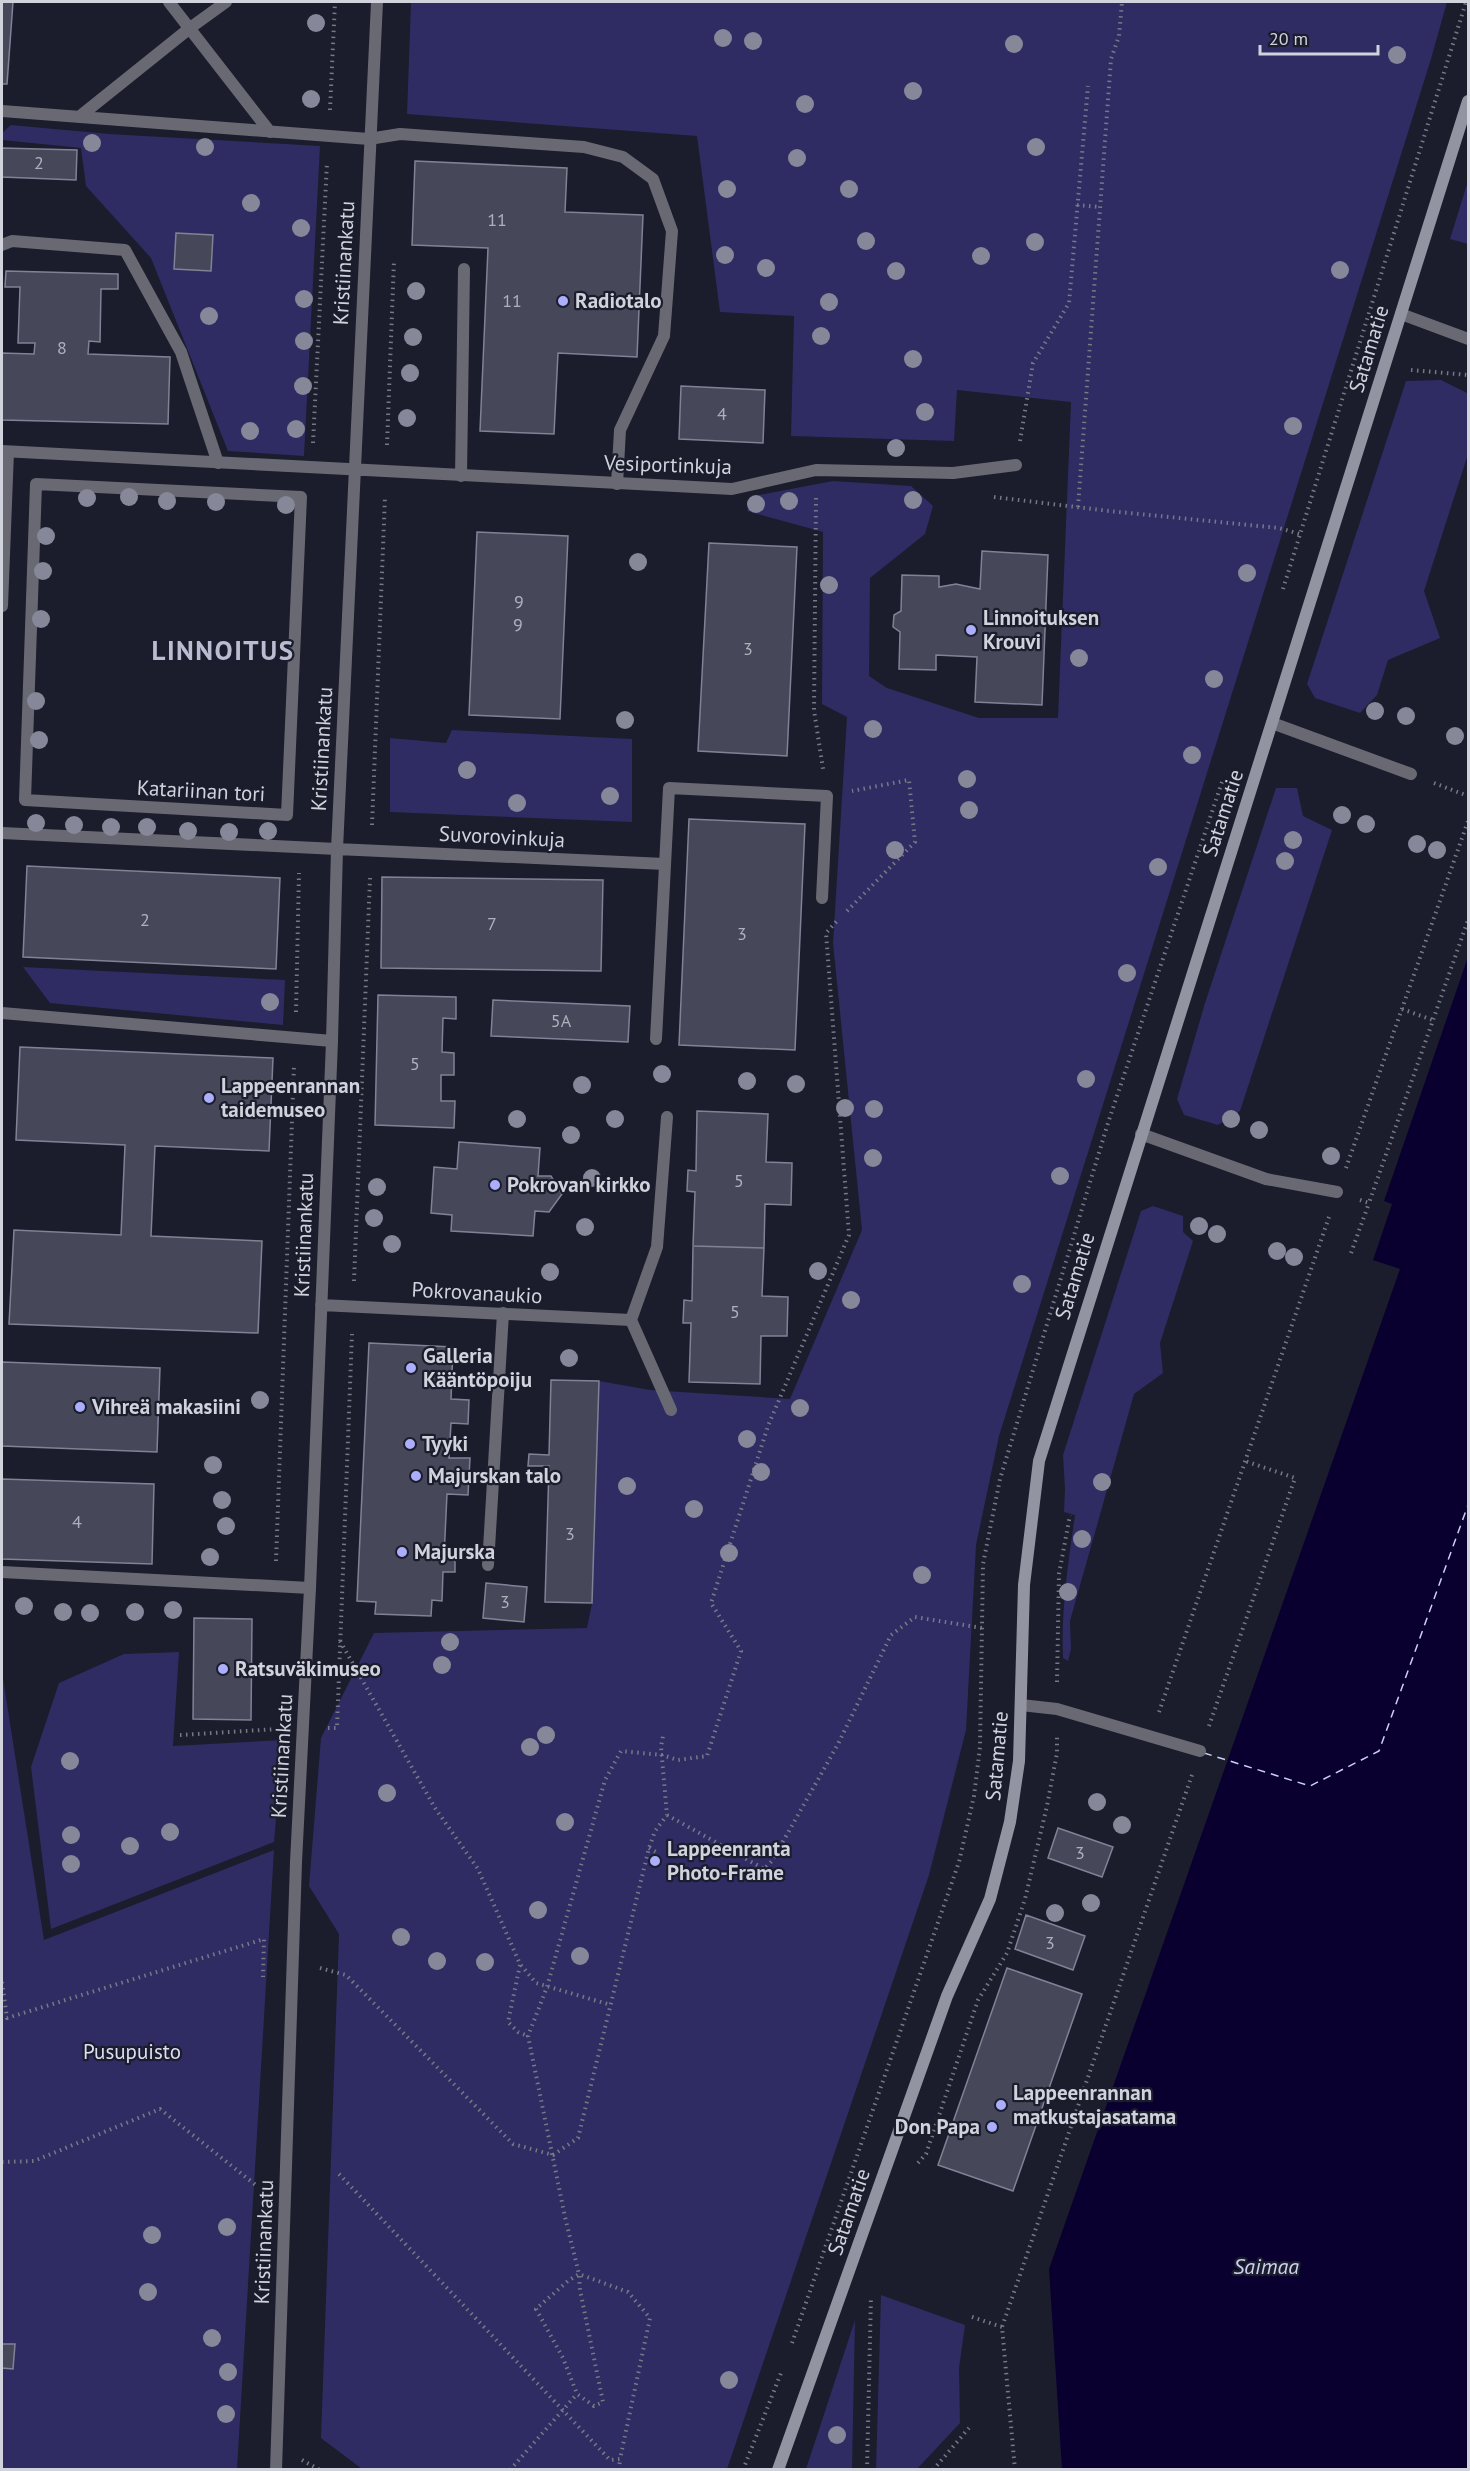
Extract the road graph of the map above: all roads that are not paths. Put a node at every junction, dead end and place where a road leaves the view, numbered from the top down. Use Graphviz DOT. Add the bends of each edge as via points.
graph roads {
  1 [pos="169,2"];
  2 [pos="226,2"];
  3 [pos="377,2"];
  4 [pos="190,28"];
  5 [pos="1468,101"];
  6 [pos="2,111"];
  7 [pos="79,117"];
  8 [pos="270,132"];
  9 [pos="369,140"];
  10 [pos="2,233"];
  11 [pos="7,243"];
  12 [pos="464,269"];
  13 [pos="1401,314"];
  14 [pos="1468,339"];
  15 [pos="5,452"];
  16 [pos="218,463"];
  17 [pos="1016,465"];
  18 [pos="354,471"];
  19 [pos="461,476"];
  20 [pos="36,484"];
  21 [pos="617,484"];
  22 [pos="2,606"];
  23 [pos="1272,723"];
  24 [pos="1411,774"];
  25 [pos="2,833"];
  26 [pos="337,849"];
  27 [pos="665,864"];
  28 [pos="822,898"];
  29 [pos="2,1013"];
  30 [pos="656,1040"];
  31 [pos="332,1041"];
  32 [pos="667,1117"];
  33 [pos="1140,1134"];
  34 [pos="1337,1192"];
  35 [pos="321,1305"];
  36 [pos="503,1313"];
  37 [pos="631,1320"];
  38 [pos="671,1410"];
  39 [pos="488,1565"];
  40 [pos="2,1572"];
  41 [pos="310,1588"];
  42 [pos="1021,1705"];
  43 [pos="1200,1752"];
  44 [pos="276,2469"];
  45 [pos="778,2469"];
  1 -- 4 [label="street"];
  2 -- 4 [label="street"];
  3 -- 9 [label="street, Kristiinankatu"];
  4 -- 7 [label="street"];
  4 -- 8 [label="street"];
  5 -- 13 [label="street, Satamatie"];
  6 -- 7 [label="street"];
  7 -- 8 [label="street"];
  8 -- 9 [label="street"];
  9 -- 18 [label="street, Kristiinankatu"];
  9 -- 21 [label="street" via="400,134 584,147 623,157 653,179 672,231 664,336 620,430"];
  10 -- 11 [label="street"];
  11 -- 16 [label="street" via="125,250 181,352"];
  12 -- 19 [label="street"];
  13 -- 14 [label="street"];
  13 -- 23 [label="street, Satamatie"];
  15 -- 16 [label="street"];
  15 -- 22 [label="street"];
  16 -- 18 [label="street"];
  17 -- 21 [label="street, Vesiportinkuja" via="953,473 816,470 732,489"];
  18 -- 19 [label="street, Vesiportinkuja"];
  18 -- 26 [label="street, Kristiinankatu"];
  19 -- 21 [label="street, Vesiportinkuja"];
  20 -- 20 [label="street, Katariinan tori" via="25,800 287,815 302,497"];
  23 -- 24 [label="street"];
  23 -- 33 [label="street, Satamatie"];
  25 -- 26 [label="street, Suvorovinkuja"];
  26 -- 27 [label="street, Suvorovinkuja"];
  26 -- 31 [label="street, Kristiinankatu"];
  27 -- 28 [label="street" via="669,788 827,796"];
  27 -- 30 [label="street"];
  29 -- 31 [label="street"];
  31 -- 35 [label="street, Kristiinankatu"];
  32 -- 37 [label="street" via="657,1247"];
  33 -- 34 [label="street" via="1266,1179"];
  33 -- 42 [label="street, Satamatie" via="1039,1461 1024,1585"];
  35 -- 36 [label="street, Pokrovanaukio"];
  35 -- 41 [label="street, Kristiinankatu"];
  36 -- 37 [label="street, Pokrovanaukio"];
  36 -- 39 [label="street"];
  37 -- 38 [label="street"];
  40 -- 41 [label="street"];
  41 -- 44 [label="street, Kristiinankatu"];
  42 -- 43 [label="street" via="1058,1709"];
  42 -- 45 [label="street, Satamatie" via="1019,1761 1010,1822 990,1899 947,1996"];
}
